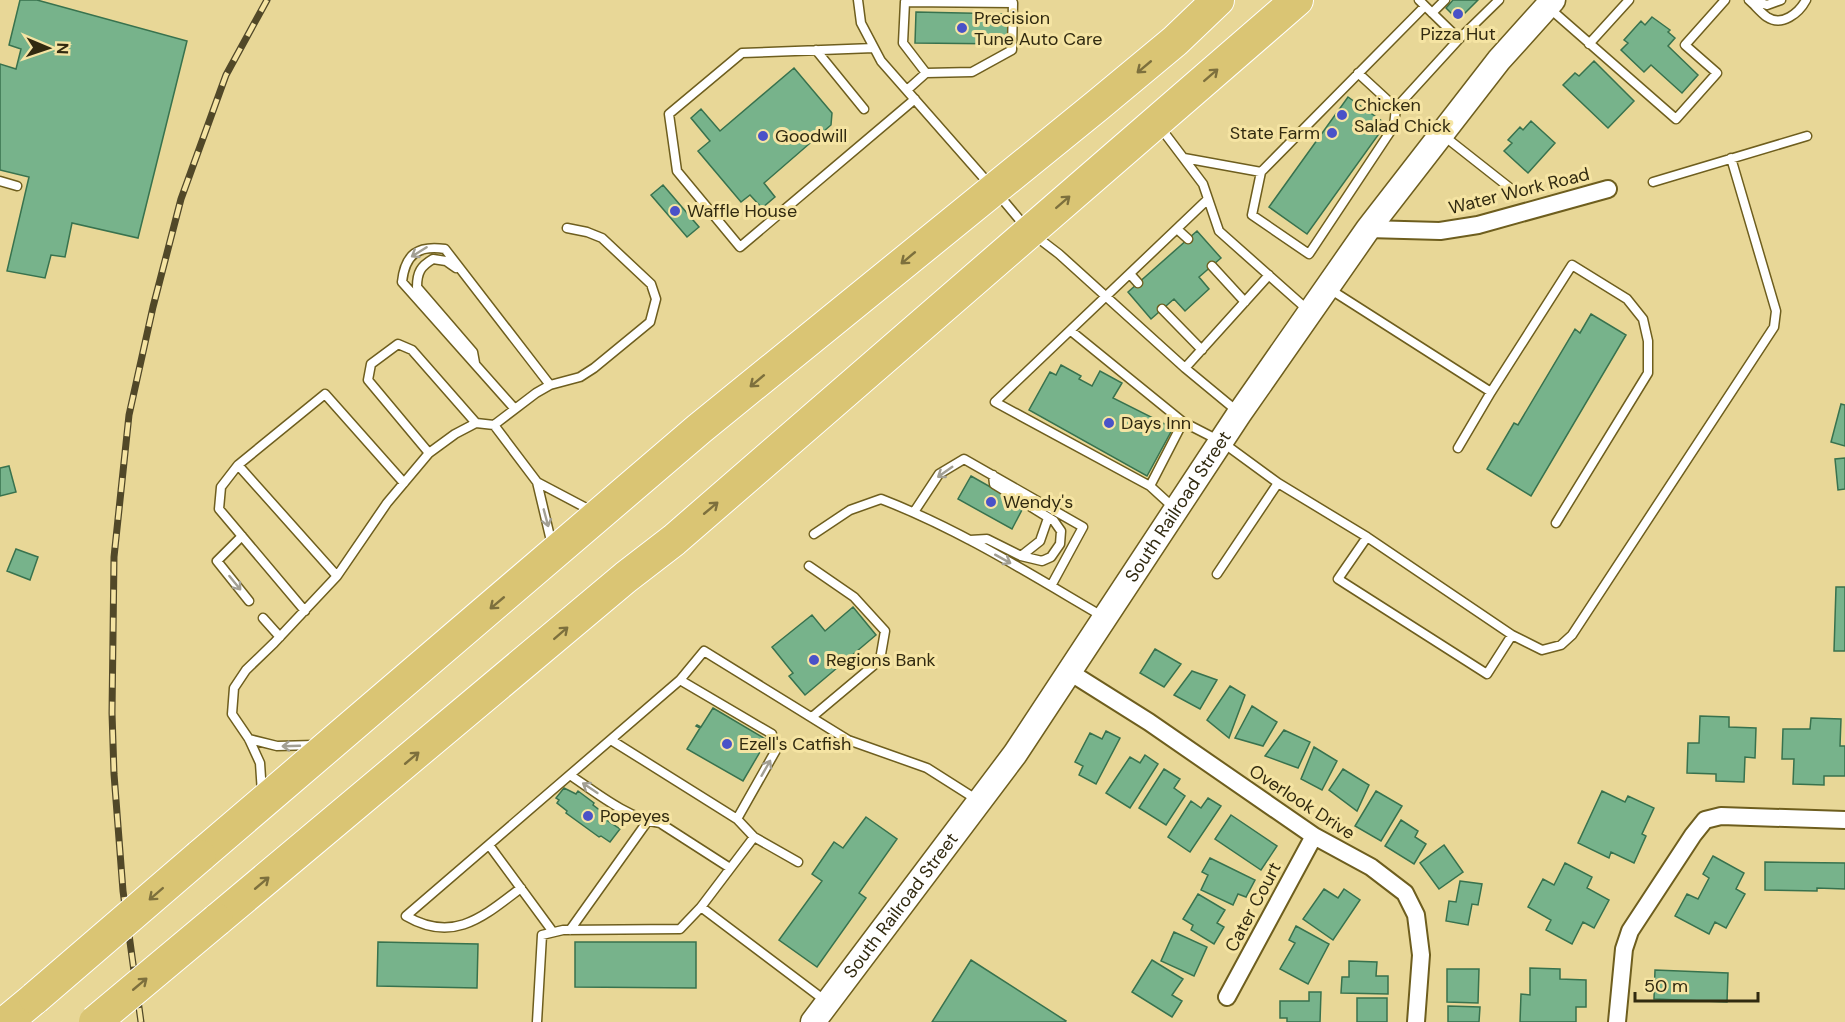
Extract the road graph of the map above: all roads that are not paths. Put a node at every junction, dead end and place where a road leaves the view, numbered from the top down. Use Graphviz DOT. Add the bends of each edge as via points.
graph roads {
  1 [pos="858,0"];
  2 [pos="1218,0"];
  3 [pos="1297,0"];
  4 [pos="1445,0"];
  5 [pos="1498,0"];
  6 [pos="1629,0"];
  7 [pos="1725,0"];
  8 [pos="1750,0"];
  9 [pos="1781,0"];
  10 [pos="1806,0"];
  11 [pos="1550,3"];
  12 [pos="1425,6"];
  13 [pos="1459,39"];
  14 [pos="1589,44"];
  15 [pos="874,48"];
  16 [pos="816,50"];
  17 [pos="926,73"];
  18 [pos="1358,73"];
  19 [pos="907,90"];
  20 [pos="915,99"];
  21 [pos="1395,108"];
  22 [pos="864,109"];
  23 [pos="1156,122"];
  24 [pos="1441,134"];
  25 [pos="1808,136"];
  26 [pos="1184,158"];
  27 [pos="1731,158"];
  28 [pos="1261,172"];
  29 [pos="0,181"];
  30 [pos="1653,182"];
  31 [pos="17,186"];
  32 [pos="1509,188"];
  33 [pos="994,189"];
  34 [pos="1608,189"];
  35 [pos="1208,199"];
  36 [pos="567,228"];
  37 [pos="1178,229"];
  38 [pos="1368,229"];
  39 [pos="1029,231"];
  40 [pos="1188,239"];
  41 [pos="1212,266"];
  42 [pos="464,274"];
  43 [pos="1130,274"];
  44 [pos="1269,275"];
  45 [pos="1138,283"];
  46 [pos="1327,288"];
  47 [pos="1106,297"];
  48 [pos="1245,302"];
  49 [pos="1162,309"];
  50 [pos="1311,312"];
  51 [pos="1071,332"];
  52 [pos="1202,350"];
  53 [pos="475,365"];
  54 [pos="1185,368"];
  55 [pos="550,385"];
  56 [pos="1491,392"];
  57 [pos="514,408"];
  58 [pos="1239,414"];
  59 [pos="1183,422"];
  60 [pos="476,423"];
  61 [pos="494,425"];
  62 [pos="1222,442"];
  63 [pos="1458,448"];
  64 [pos="429,453"];
  65 [pos="238,465"];
  66 [pos="993,475"];
  67 [pos="537,482"];
  68 [pos="404,483"];
  69 [pos="1278,483"];
  70 [pos="1150,486"];
  71 [pos="1176,510"];
  72 [pos="914,512"];
  73 [pos="600,516"];
  74 [pos="1048,518"];
  75 [pos="1556,523"];
  76 [pos="814,534"];
  77 [pos="242,536"];
  78 [pos="1367,537"];
  79 [pos="969,540"];
  80 [pos="554,554"];
  81 [pos="1021,556"];
  82 [pos="809,566"];
  83 [pos="1217,574"];
  84 [pos="337,576"];
  85 [pos="1051,586"];
  86 [pos="249,601"];
  87 [pos="304,611"];
  88 [pos="1105,617"];
  89 [pos="263,618"];
  90 [pos="1512,634"];
  91 [pos="280,637"];
  92 [pos="1068,671"];
  93 [pos="680,680"];
  94 [pos="812,717"];
  95 [pos="249,739"];
  96 [pos="611,740"];
  97 [pos="334,743"];
  98 [pos="570,775"];
  99 [pos="979,801"];
  100 [pos="263,803"];
  101 [pos="737,819"];
  102 [pos="1845,820"];
  103 [pos="647,822"];
  104 [pos="1314,836"];
  105 [pos="754,837"];
  106 [pos="489,845"];
  107 [pos="798,862"];
  108 [pos="730,868"];
  109 [pos="521,888"];
  110 [pos="701,907"];
  111 [pos="570,930"];
  112 [pos="553,932"];
  113 [pos="1227,997"];
  114 [pos="828,1002"];
  115 [pos="6,1022"];
  116 [pos="95,1022"];
  117 [pos="537,1022"];
  118 [pos="813,1022"];
  119 [pos="1416,1022"];
  120 [pos="1617,1022"];
  1 -- 15 [label="lane" via="861,23"];
  2 -- 33 [label="highway, one-way" via="1175,41"];
  23 -- 3 [label="highway, one-way"];
  4 -- 12 [label="lane"];
  5 -- 13 [label="lane"];
  6 -- 14 [label="lane"];
  7 -- 14 [label="lane" via="1685,45 1717,73 1676,119"];
  8 -- 9 [label="lane" via="1767,5"];
  8 -- 10 [label="lane" via="1769,19 1786,20 1801,10"];
  11 -- 14 [label="lane"];
  11 -- 24 [label="street, South Railroad Street"];
  12 -- 13 [label="lane"];
  12 -- 18 [label="lane"];
  13 -- 21 [label="lane"];
  15 -- 16 [label="lane"];
  15 -- 19 [label="lane"];
  16 -- 20 [label="lane" via="742,53 669,114 677,171 740,247"];
  16 -- 22 [label="lane"];
  17 -- 17 [label="lane" via="972,72 1012,50 1013,3 905,2 903,43"];
  17 -- 19 [label="lane"];
  18 -- 21 [label="lane"];
  18 -- 28 [label="lane"];
  19 -- 20 [label="lane"];
  20 -- 33 [label="lane"];
  21 -- 28 [label="lane" via="1394,126 1309,254 1252,215"];
  23 -- 26 [label="lane"];
  39 -- 23 [label="highway, one-way"];
  24 -- 32 [label="lane"];
  24 -- 38 [label="street, South Railroad Street"];
  25 -- 27 [label="lane"];
  26 -- 28 [label="lane"];
  26 -- 35 [label="lane" via="1203,184"];
  27 -- 30 [label="lane"];
  27 -- 90 [label="lane" via="1776,311 1774,327 1572,635 1561,645 1542,650"];
  29 -- 31 [label="lane"];
  33 -- 39 [label="lane"];
  33 -- 73 [label="highway, one-way" via="772,368"];
  34 -- 38 [label="street, Water Work Road" via="1478,225 1440,231"];
  35 -- 37 [label="lane"];
  35 -- 44 [label="lane" via="1219,231"];
  36 -- 55 [label="lane" via="602,238 651,284 656,299 650,322 602,361 580,377"];
  37 -- 40 [label="lane"];
  37 -- 43 [label="lane"];
  38 -- 46 [label="street, South Railroad Street"];
  39 -- 47 [label="lane"];
  116 -- 39 [label="highway, one-way, bridge" via="674,540"];
  41 -- 48 [label="lane"];
  42 -- 53 [label="lane" via="446,261 433,259 417,275 417,287 473,352"];
  42 -- 53 [label="lane, one-way" via="445,249 427,246 412,255 403,269 402,282"];
  42 -- 55 [label="lane"];
  43 -- 45 [label="lane"];
  43 -- 47 [label="lane"];
  44 -- 48 [label="lane"];
  44 -- 50 [label="lane"];
  46 -- 50 [label="street, South Railroad Street"];
  46 -- 56 [label="lane"];
  47 -- 51 [label="lane"];
  47 -- 54 [label="lane"];
  48 -- 52 [label="lane"];
  49 -- 52 [label="lane"];
  50 -- 58 [label="street, South Railroad Street"];
  51 -- 59 [label="lane"];
  51 -- 70 [label="lane" via="995,402"];
  52 -- 54 [label="lane"];
  53 -- 57 [label="lane"];
  54 -- 58 [label="lane"];
  55 -- 57 [label="lane"];
  56 -- 63 [label="lane"];
  56 -- 75 [label="lane" via="1572,265 1627,299 1643,319 1648,373"];
  57 -- 61 [label="lane"];
  58 -- 62 [label="street, South Railroad Street"];
  59 -- 62 [label="lane"];
  59 -- 70 [label="lane"];
  60 -- 61 [label="lane"];
  60 -- 64 [label="lane"];
  60 -- 64 [label="lane" via="412,350 398,344 370,363 368,380"];
  61 -- 67 [label="lane"];
  62 -- 69 [label="lane"];
  62 -- 71 [label="street, South Railroad Street"];
  64 -- 68 [label="lane"];
  65 -- 68 [label="lane" via="325,394"];
  65 -- 77 [label="lane" via="221,487 219,508"];
  65 -- 84 [label="lane"];
  66 -- 72 [label="lane, one-way" via="964,459 939,474"];
  66 -- 74 [label="lane" via="994,484"];
  66 -- 85 [label="lane" via="1083,527"];
  67 -- 73 [label="lane"];
  67 -- 80 [label="lane, one-way"];
  68 -- 84 [label="lane"];
  69 -- 78 [label="lane"];
  69 -- 83 [label="lane"];
  70 -- 71 [label="lane"];
  71 -- 88 [label="street, South Railroad Street"];
  72 -- 76 [label="lane" via="881,499 850,510"];
  72 -- 79 [label="lane"];
  73 -- 80 [label="highway"];
  74 -- 81 [label="lane" via="1040,541"];
  74 -- 81 [label="lane" via="1061,531 1060,544 1051,557 1042,561"];
  77 -- 86 [label="lane, one-way" via="217,561"];
  77 -- 87 [label="lane"];
  78 -- 90 [label="lane"];
  78 -- 90 [label="lane" via="1338,579 1487,674"];
  79 -- 81 [label="lane" via="987,539"];
  79 -- 85 [label="lane, one-way"];
  80 -- 97 [label="highway, one-way"];
  82 -- 94 [label="lane" via="854,597 885,631 880,660"];
  84 -- 87 [label="lane"];
  85 -- 88 [label="lane"];
  87 -- 91 [label="lane"];
  88 -- 92 [label="street, South Railroad Street"];
  89 -- 91 [label="lane"];
  91 -- 95 [label="lane" via="246,670 234,688 232,714"];
  92 -- 99 [label="street, South Railroad Street" via="1015,754"];
  92 -- 104 [label="street, Overlook Drive"];
  93 -- 94 [label="lane" via="704,651"];
  93 -- 96 [label="lane"];
  101 -- 93 [label="lane, one-way" via="776,750 772,734"];
  94 -- 99 [label="lane" via="848,740 927,768"];
  97 -- 95 [label="lane, one-way" via="277,746"];
  95 -- 100 [label="lane" via="260,763"];
  96 -- 98 [label="lane"];
  96 -- 101 [label="lane"];
  97 -- 100 [label="highway"];
  103 -- 98 [label="lane, one-way"];
  98 -- 106 [label="lane"];
  99 -- 114 [label="street, South Railroad Street"];
  100 -- 115 [label="highway, one-way, bridge"];
  101 -- 105 [label="lane"];
  102 -- 120 [label="street" via="1721,816 1705,820 1630,932 1624,949"];
  103 -- 108 [label="lane" via="660,823"];
  103 -- 111 [label="lane"];
  104 -- 113 [label="street, Cater Court"];
  104 -- 119 [label="street, Overlook Drive" via="1371,867 1405,893 1416,915 1420,955"];
  105 -- 107 [label="lane"];
  105 -- 108 [label="lane"];
  106 -- 109 [label="lane"];
  106 -- 109 [label="lane" via="406,916 420,924 468,925"];
  108 -- 110 [label="lane"];
  109 -- 112 [label="lane"];
  110 -- 111 [label="lane" via="680,929"];
  110 -- 114 [label="lane"];
  111 -- 112 [label="lane"];
  112 -- 117 [label="lane" via="542,935"];
  114 -- 118 [label="street, South Railroad Street"];
}
